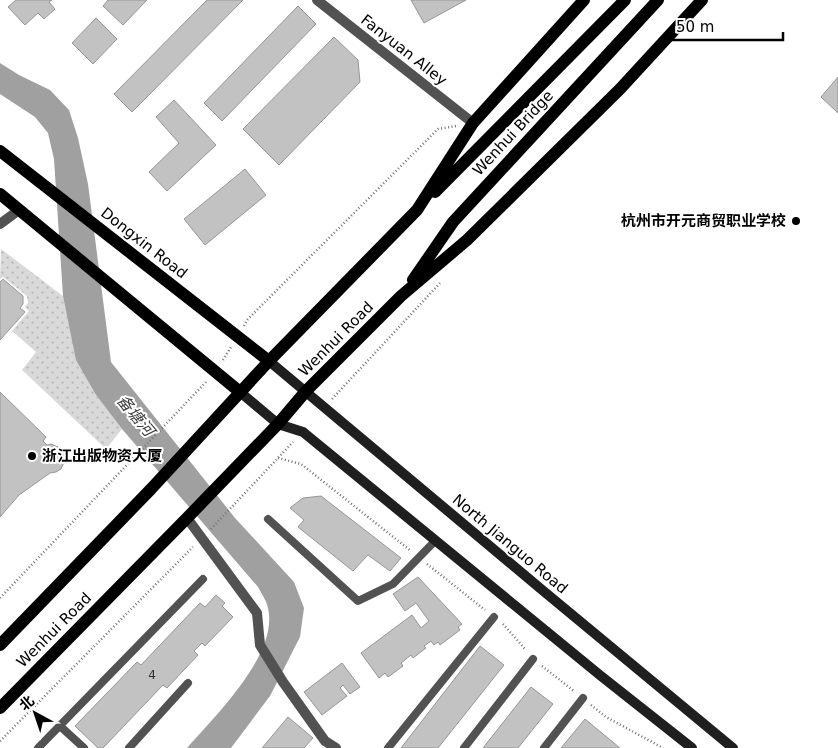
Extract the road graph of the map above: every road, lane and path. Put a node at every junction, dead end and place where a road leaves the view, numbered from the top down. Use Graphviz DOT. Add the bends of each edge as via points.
graph roads {
  1 [pos="317,0"];
  2 [pos="584,0"];
  3 [pos="626,0"];
  4 [pos="658,0"];
  5 [pos="702,0"];
  6 [pos="473,123"];
  7 [pos="0,150"];
  8 [pos="0,194"];
  9 [pos="18,210"];
  10 [pos="417,210"];
  11 [pos="0,224"];
  12 [pos="446,276"];
  13 [pos="401,296"];
  14 [pos="238,336"];
  15 [pos="269,361"];
  16 [pos="215,372"];
  17 [pos="306,391"];
  18 [pos="240,392"];
  19 [pos="325,406"];
  20 [pos="278,424"];
  21 [pos="302,432"];
  22 [pos="278,458"];
  23 [pos="188,518"];
  24 [pos="268,519"];
  25 [pos="204,537"];
  26 [pos="435,541"];
  27 [pos="419,558"];
  28 [pos="203,579"];
  29 [pos="0,598"];
  30 [pos="494,617"];
  31 [pos="0,644"];
  32 [pos="533,659"];
  33 [pos="188,683"];
  34 [pos="583,698"];
  35 [pos="0,708"];
  36 [pos="60,726"];
  37 [pos="0,741"];
  38 [pos="38,748"];
  39 [pos="84,748"];
  40 [pos="129,748"];
  41 [pos="336,748"];
  42 [pos="388,748"];
  43 [pos="464,748"];
  44 [pos="544,748"];
  45 [pos="663,748"];
  46 [pos="692,748"];
  47 [pos="733,748"];
  1 -- 6 [label="street, Fanyuan Alley"];
  2 -- 6 [label="main road, Wenhui Road"];
  3 -- 10 [label="main road, Wenhui Bridge"];
  4 -- 13 [label="main road, Wenhui Bridge" via="454,222"];
  5 -- 13 [label="main road, Wenhui Road" via="614,96 467,240"];
  6 -- 10 [label="main road, Wenhui Road"];
  6 -- 14 [label="path" via="438,129 247,320"];
  7 -- 14 [label="main road, Dongxin Road"];
  8 -- 9 [label="main road"];
  9 -- 11 [label="street"];
  9 -- 16 [label="main road"];
  10 -- 15 [label="main road, Wenhui Road"];
  12 -- 19 [label="path"];
  13 -- 17 [label="main road, Wenhui Road"];
  14 -- 15 [label="main road, Dongxin Road"];
  14 -- 16 [label="path"];
  15 -- 17 [label="main road, North Jianguo Road"];
  15 -- 18 [label="main road, Wenhui Road"];
  16 -- 18 [label="main road"];
  16 -- 29 [label="path"];
  17 -- 19 [label="main road, North Jianguo Road"];
  17 -- 20 [label="main road, Wenhui Road"];
  18 -- 20 [label="main road"];
  18 -- 31 [label="main road, Wenhui Road"];
  19 -- 47 [label="main road, North Jianguo Road"];
  20 -- 21 [label="main road"];
  20 -- 23 [label="main road, Wenhui Road"];
  21 -- 22 [label="path"];
  21 -- 26 [label="main road"];
  22 -- 25 [label="path"];
  22 -- 27 [label="path" via="301,464"];
  23 -- 25 [label="street"];
  23 -- 35 [label="main road, Wenhui Road"];
  24 -- 27 [label="lane" via="358,601 394,584"];
  25 -- 37 [label="path"];
  25 -- 41 [label="street" via="257,613 260,645 283,682 325,741"];
  26 -- 27 [label="lane"];
  26 -- 46 [label="main road"];
  27 -- 30 [label="path"];
  28 -- 36 [label="lane"];
  30 -- 32 [label="path"];
  30 -- 42 [label="lane"];
  32 -- 34 [label="path"];
  32 -- 43 [label="lane"];
  33 -- 40 [label="lane"];
  34 -- 44 [label="lane"];
  34 -- 45 [label="path" via="606,717"];
  36 -- 38 [label="lane"];
  36 -- 39 [label="lane"];
}
